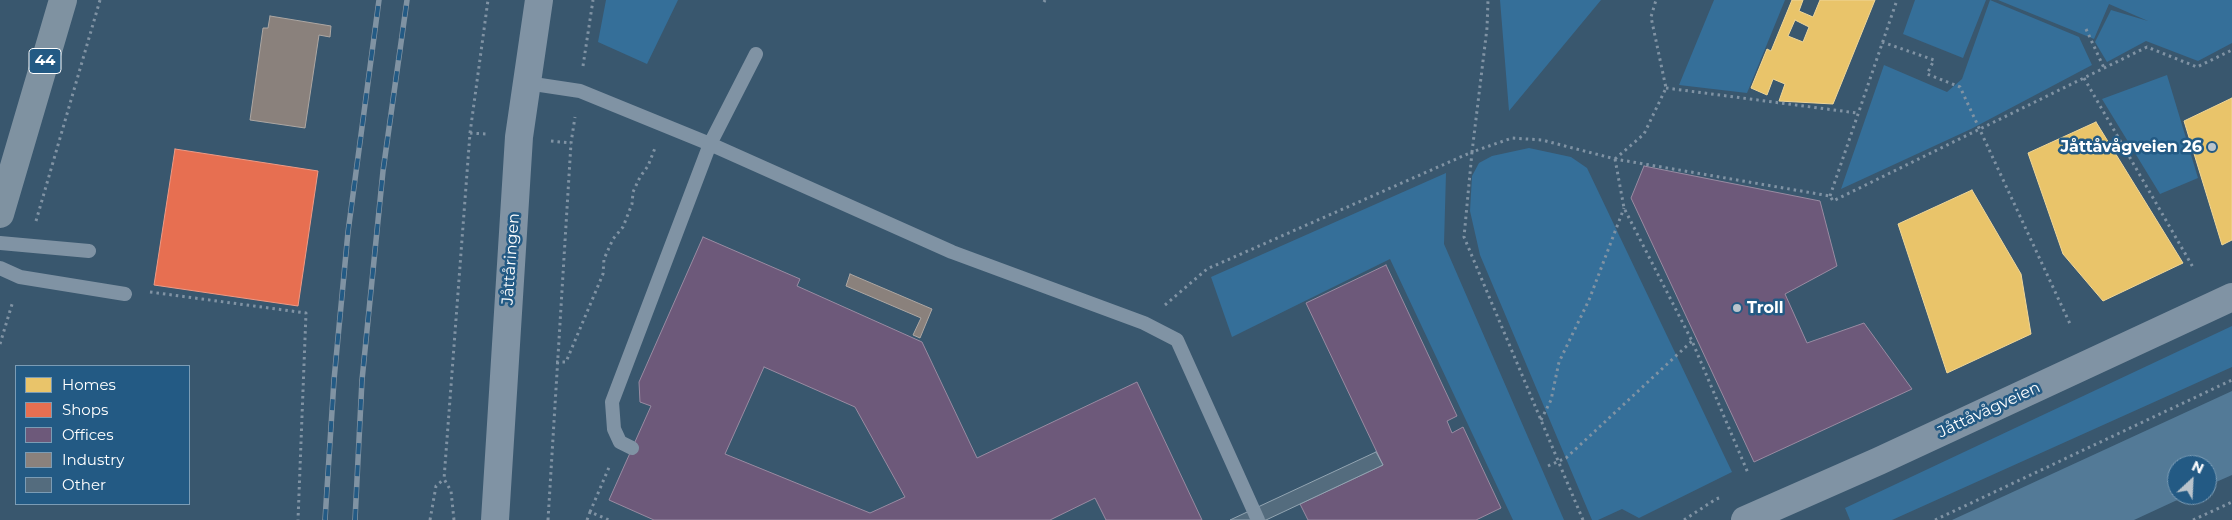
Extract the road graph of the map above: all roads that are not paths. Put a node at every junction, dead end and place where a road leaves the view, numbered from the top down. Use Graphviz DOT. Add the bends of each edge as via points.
graph roads {
  1 [pos="63,0"];
  2 [pos="540,0"];
  3 [pos="756,54"];
  4 [pos="527,83"];
  5 [pos="710,144"];
  6 [pos="0,214"];
  7 [pos="0,243"];
  8 [pos="89,251"];
  9 [pos="0,268"];
  10 [pos="125,294"];
  11 [pos="2232,297"];
  12 [pos="632,448"];
  13 [pos="495,520"];
  14 [pos="1258,520"];
  15 [pos="1746,520"];
  1 -- 6 [label="main road, 44"];
  2 -- 4 [label="street, Jåttåringen"];
  3 -- 5 [label="lane"];
  4 -- 5 [label="lane" via="580,91"];
  4 -- 13 [label="street, Jåttåringen" via="519,137"];
  5 -- 12 [label="lane" via="612,402 617,436 620,442"];
  5 -- 14 [label="lane" via="952,252 1144,323 1177,340"];
  7 -- 8 [label="lane"];
  9 -- 10 [label="lane" via="20,277"];
  11 -- 15 [label="street, Jåttåvågveien"];
}
